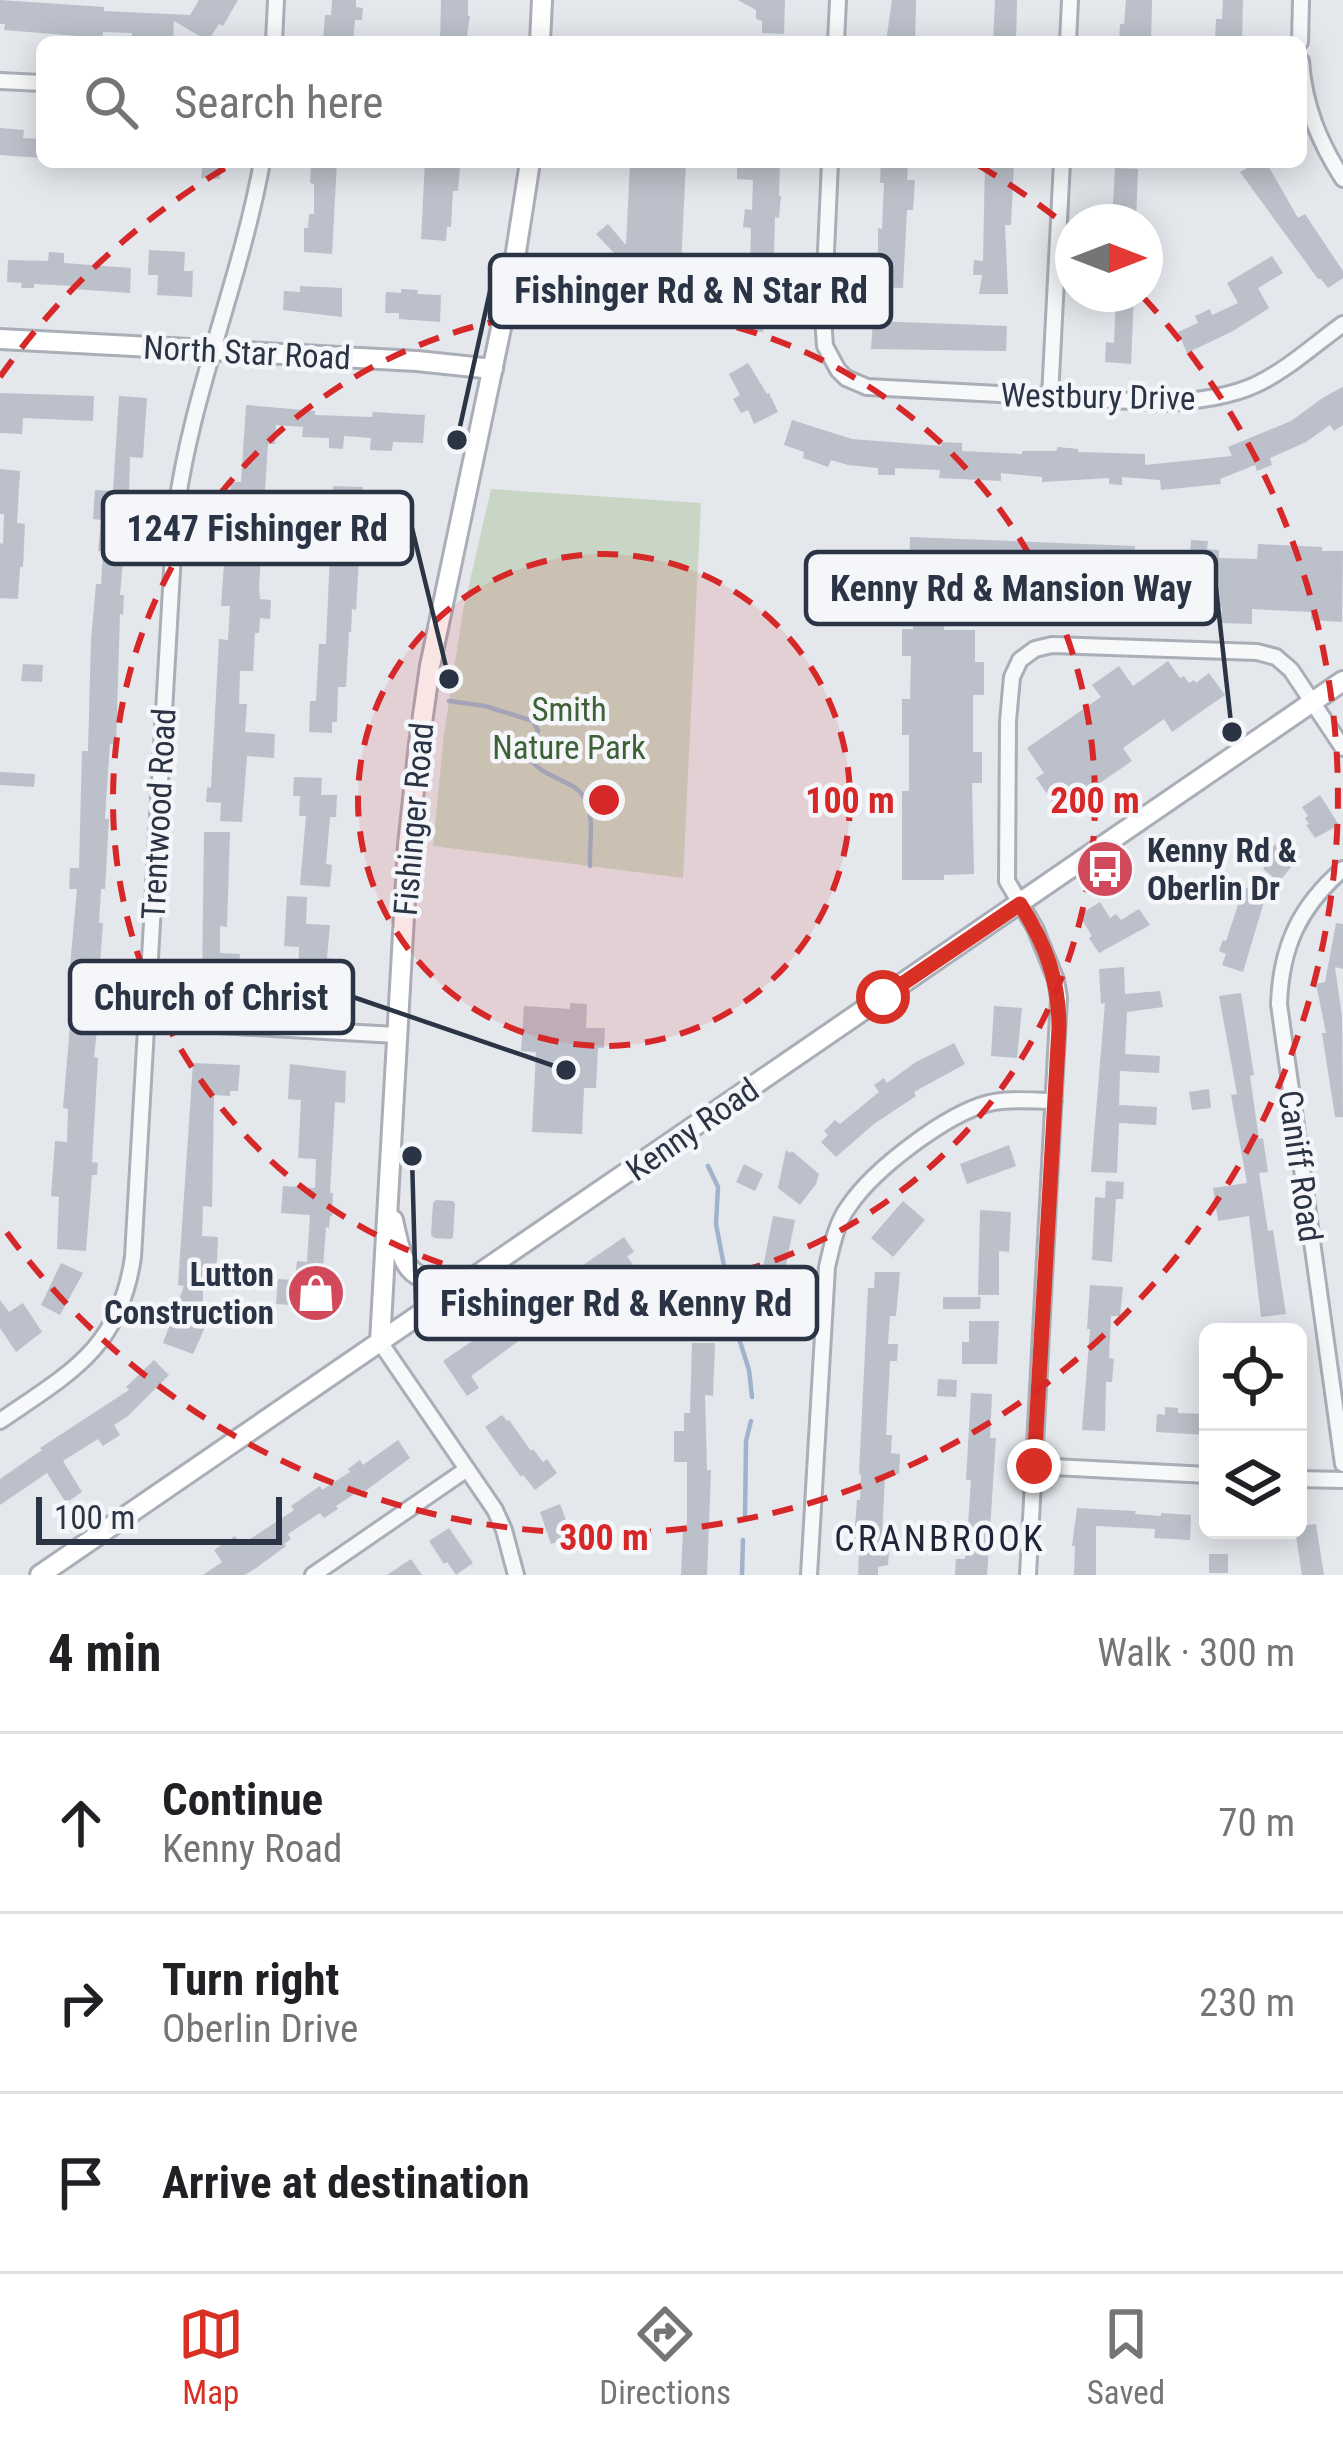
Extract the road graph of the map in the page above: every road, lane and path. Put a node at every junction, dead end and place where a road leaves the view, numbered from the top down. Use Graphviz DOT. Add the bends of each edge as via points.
graph roads {
  1 [pos="276,0"];
  2 [pos="542,0"];
  3 [pos="838,0"];
  4 [pos="1070,0"];
  5 [pos="1301,0"];
  6 [pos="274,36"];
  7 [pos="540,36"];
  8 [pos="836,36"];
  9 [pos="1068,36"];
  10 [pos="1300,36"];
  11 [pos="0,81"];
  12 [pos="36,83"];
  13 [pos="1307,101"];
  14 [pos="261,168"];
  15 [pos="529,168"];
  16 [pos="830,168"];
  17 [pos="1062,168"];
  18 [pos="1343,179"];
  19 [pos="1343,324"];
  20 [pos="0,339"];
  21 [pos="213,351"];
  22 [pos="493,369"];
  23 [pos="1050,397"];
  24 [pos="1343,681"];
  25 [pos="1312,702"];
  26 [pos="1343,748"];
  27 [pos="1343,869"];
  28 [pos="1020,904"];
  29 [pos="146,1021"];
  30 [pos="396,1035"];
  31 [pos="1054,1102"];
  32 [pos="387,1192"];
  33 [pos="469,1282"];
  34 [pos="380,1342"];
  35 [pos="0,1421"];
  36 [pos="1343,1464"];
  37 [pos="1034,1466"];
  38 [pos="466,1469"];
  39 [pos="1199,1475"];
  40 [pos="1307,1479"];
  41 [pos="1343,1480"];
  42 [pos="40,1575"];
  43 [pos="313,1575"];
  44 [pos="516,1575"];
  45 [pos="809,1575"];
  46 [pos="1028,1575"];
  1 -- 6 [label="street"];
  2 -- 7 [label="main road"];
  3 -- 8 [label="street"];
  4 -- 9 [label="street"];
  5 -- 10 [label="street"];
  11 -- 12 [label="street"];
  13 -- 18 [label="street"];
  14 -- 21 [label="street, Trentwood Road"];
  15 -- 22 [label="main road, Fishinger Road"];
  16 -- 23 [label="street, Westbury Drive" via="823,334 838,370 878,390"];
  17 -- 23 [label="street"];
  19 -- 23 [label="street, Westbury Drive" via="1241,391 1170,403"];
  20 -- 21 [label="main road, North Star Road"];
  21 -- 22 [label="main road, North Star Road"];
  21 -- 29 [label="street, Trentwood Road" via="175,518"];
  22 -- 30 [label="main road, Fishinger Road" via="430,666"];
  24 -- 25 [label="main road, Kenny Road"];
  25 -- 26 [label="street"];
  25 -- 28 [label="main road, Kenny Road"];
  25 -- 28 [label="street" via="1291,670 1257,652 1035,649 1012,677 1008,721 1007,880"];
  27 -- 36 [label="street, Caniff Road" via="1289,940 1279,1004"];
  28 -- 31 [label="street" via="1056,980"];
  28 -- 33 [label="main road, Kenny Road"];
  29 -- 30 [label="street"];
  29 -- 35 [label="street, Trentwood Road" via="133,1257 122,1307 94,1350"];
  30 -- 32 [label="main road, Fishinger Road"];
  31 -- 37 [label="street"];
  31 -- 45 [label="street" via="996,1102 965,1112 893,1160 848,1206 827,1267"];
  32 -- 33 [label="main road" via="406,1266 428,1280"];
  32 -- 34 [label="main road, Fishinger Road"];
  33 -- 34 [label="main road, Kenny Road"];
  34 -- 38 [label="street"];
  34 -- 42 [label="main road, Kenny Road"];
  37 -- 39 [label="street"];
  37 -- 46 [label="street"];
  38 -- 43 [label="street"];
  38 -- 44 [label="street" via="495,1510"];
  40 -- 41 [label="street"];
}
